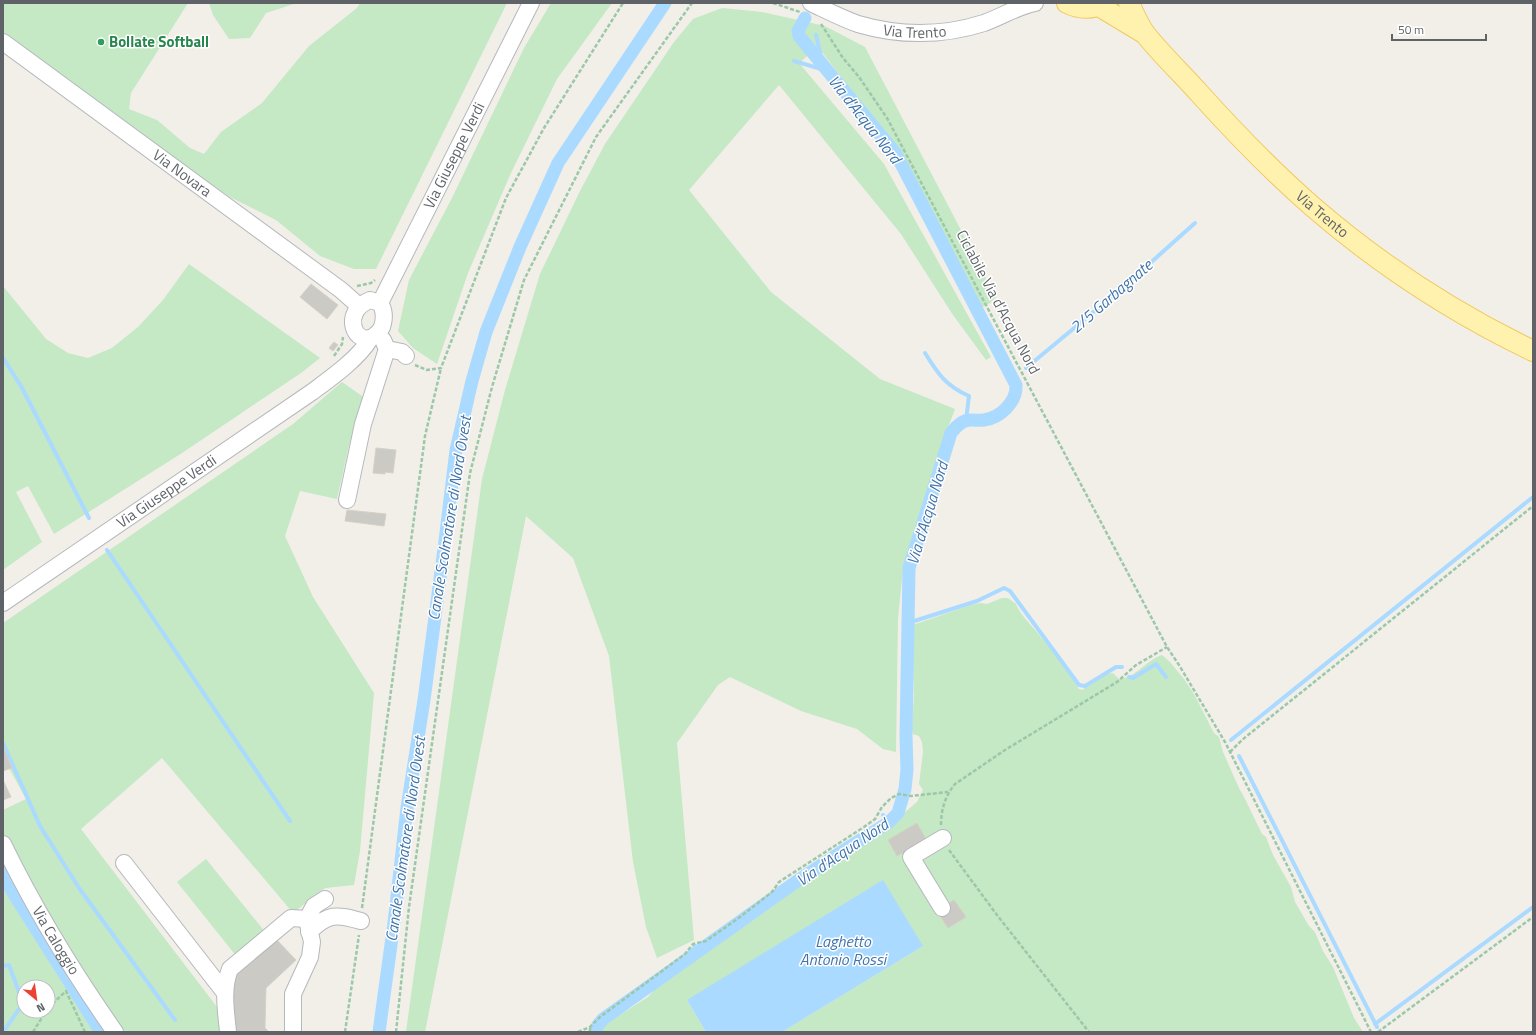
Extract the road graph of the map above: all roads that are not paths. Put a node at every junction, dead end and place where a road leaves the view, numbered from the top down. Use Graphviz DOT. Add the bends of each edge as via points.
graph roads {
  1 [pos="1034,3"];
  2 [pos="1067,3"];
  3 [pos="1129,3"];
  4 [pos="530,4"];
  5 [pos="1022,5"];
  6 [pos="1103,5"];
  7 [pos="807,8"];
  8 [pos="1146,34"];
  9 [pos="3,42"];
  10 [pos="380,303"];
  11 [pos="359,306"];
  12 [pos="362,334"];
  13 [pos="1533,351"];
  14 [pos="347,500"];
  15 [pos="3,603"];
  16 [pos="943,838"];
  17 [pos="3,844"];
  18 [pos="124,862"];
  19 [pos="325,900"];
  20 [pos="942,908"];
  21 [pos="360,921"];
  22 [pos="308,926"];
  23 [pos="225,993"];
  24 [pos="115,1032"];
  25 [pos="228,1032"];
  26 [pos="293,1032"];
  1 -- 5 [label="street, Via Trento"];
  2 -- 6 [label="main road, Via Trento" via="1083,8"];
  3 -- 8 [label="main road, Via Trento"];
  4 -- 10 [label="street, Via Giuseppe Verdi"];
  5 -- 7 [label="street, Via Trento" via="984,23 935,33 886,30"];
  6 -- 8 [label="main road, Via Trento"];
  8 -- 13 [label="main road, Via Trento" via="1256,153 1330,221 1420,287"];
  9 -- 11 [label="street, Via Novara" via="341,290"];
  10 -- 11 [label="street" via="370,300"];
  10 -- 12 [label="street" via="384,321"];
  11 -- 12 [label="street" via="352,321 353,327"];
  12 -- 14 [label="street" via="399,353 363,424"];
  12 -- 15 [label="street, Via Giuseppe Verdi" via="366,346 330,379"];
  16 -- 20 [label="street" via="911,857"];
  17 -- 24 [label="street, Via Caloggio" via="23,885 80,982"];
  18 -- 23 [label="street"];
  19 -- 22 [label="street" via="314,906"];
  21 -- 22 [label="street" via="337,916"];
  22 -- 23 [label="street" via="291,918 230,969"];
  22 -- 26 [label="street" via="312,942 310,957 293,994"];
  23 -- 25 [label="street"];
}
